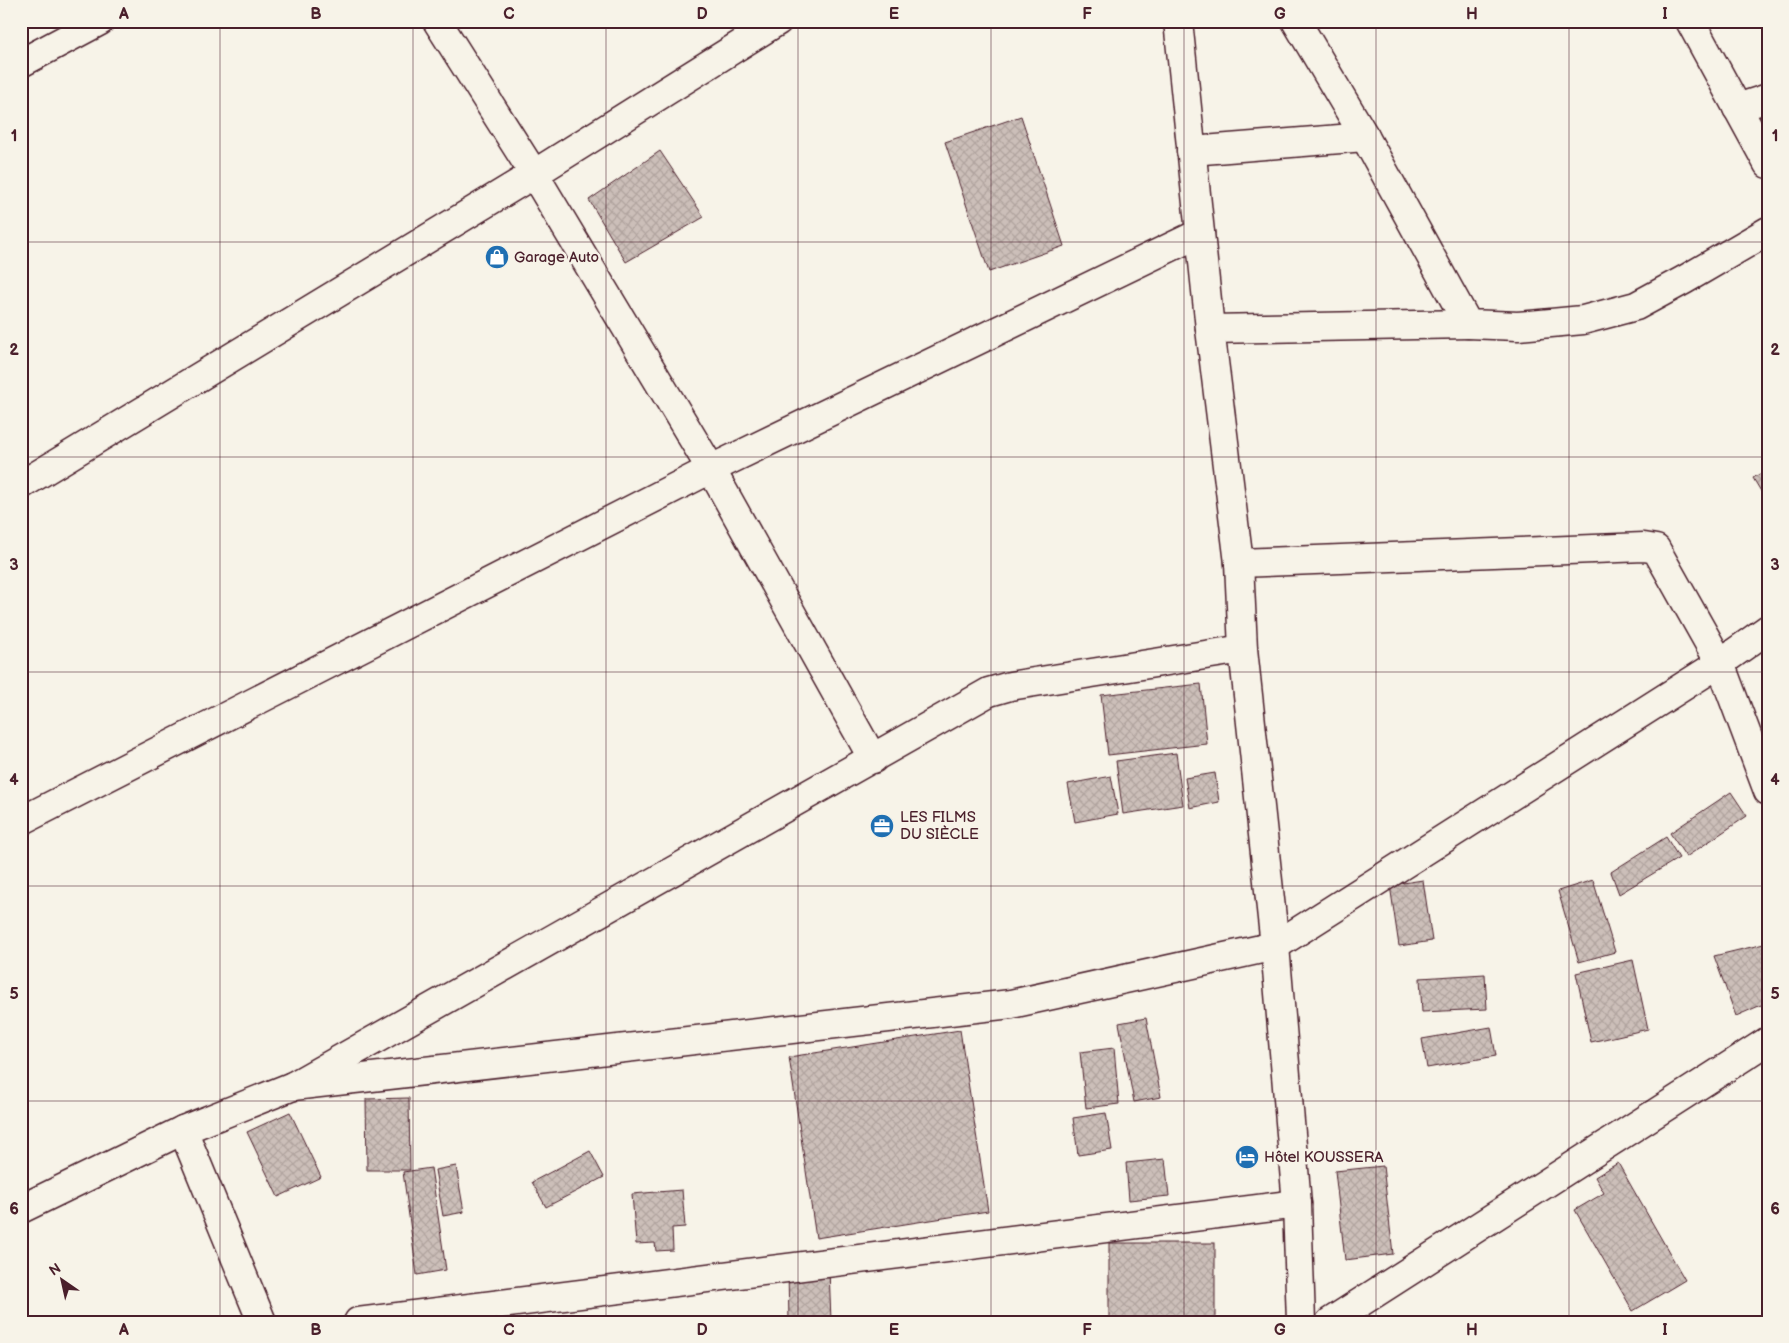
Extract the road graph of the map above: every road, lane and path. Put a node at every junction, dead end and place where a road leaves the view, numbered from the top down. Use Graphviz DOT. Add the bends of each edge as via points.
graph roads {
  1 [pos="100,21"];
  2 [pos="437,21"];
  3 [pos="778,21"];
  4 [pos="1178,21"];
  5 [pos="1296,21"];
  6 [pos="1690,21"];
  7 [pos="21,63"];
  8 [pos="1768,98"];
  9 [pos="1737,108"];
  10 [pos="1365,137"];
  11 [pos="1191,151"];
  12 [pos="1768,164"];
  13 [pos="534,174"];
  14 [pos="1768,231"];
  15 [pos="1200,233"];
  16 [pos="1468,324"];
  17 [pos="1210,329"];
  18 [pos="711,469"];
  19 [pos="21,485"];
  20 [pos="1239,563"];
  21 [pos="1768,629"];
  22 [pos="1244,649"];
  23 [pos="1720,662"];
  24 [pos="873,759"];
  25 [pos="1768,791"];
  26 [pos="21,821"];
  27 [pos="1275,946"];
  28 [pos="1768,1041"];
  29 [pos="293,1086"];
  30 [pos="183,1130"];
  31 [pos="1297,1204"];
  32 [pos="21,1209"];
  33 [pos="262,1322"];
  34 [pos="358,1322"];
  35 [pos="1301,1322"];
  36 [pos="1330,1322"];
  1 -- 7 [label="street"];
  2 -- 13 [label="street"];
  3 -- 13 [label="street"];
  4 -- 11 [label="street"];
  5 -- 10 [label="street"];
  6 -- 9 [label="street"];
  8 -- 9 [label="street"];
  9 -- 12 [label="street"];
  10 -- 11 [label="street"];
  10 -- 16 [label="street"];
  11 -- 15 [label="street"];
  13 -- 18 [label="street"];
  13 -- 19 [label="street"];
  14 -- 16 [label="street" via="1636,306 1584,320 1518,326"];
  15 -- 17 [label="street"];
  15 -- 18 [label="street"];
  16 -- 17 [label="street"];
  17 -- 20 [label="street"];
  18 -- 24 [label="street"];
  18 -- 26 [label="street"];
  20 -- 22 [label="street"];
  20 -- 23 [label="street" via="1656,549"];
  21 -- 23 [label="street"];
  22 -- 24 [label="street" via="989,692"];
  22 -- 27 [label="street"];
  23 -- 25 [label="street"];
  23 -- 27 [label="street"];
  24 -- 29 [label="street"];
  27 -- 29 [label="street" via="1011,1004"];
  27 -- 31 [label="street"];
  28 -- 36 [label="street"];
  29 -- 30 [label="street"];
  30 -- 32 [label="street"];
  30 -- 33 [label="street"];
  31 -- 34 [label="street"];
  31 -- 35 [label="street"];
}
